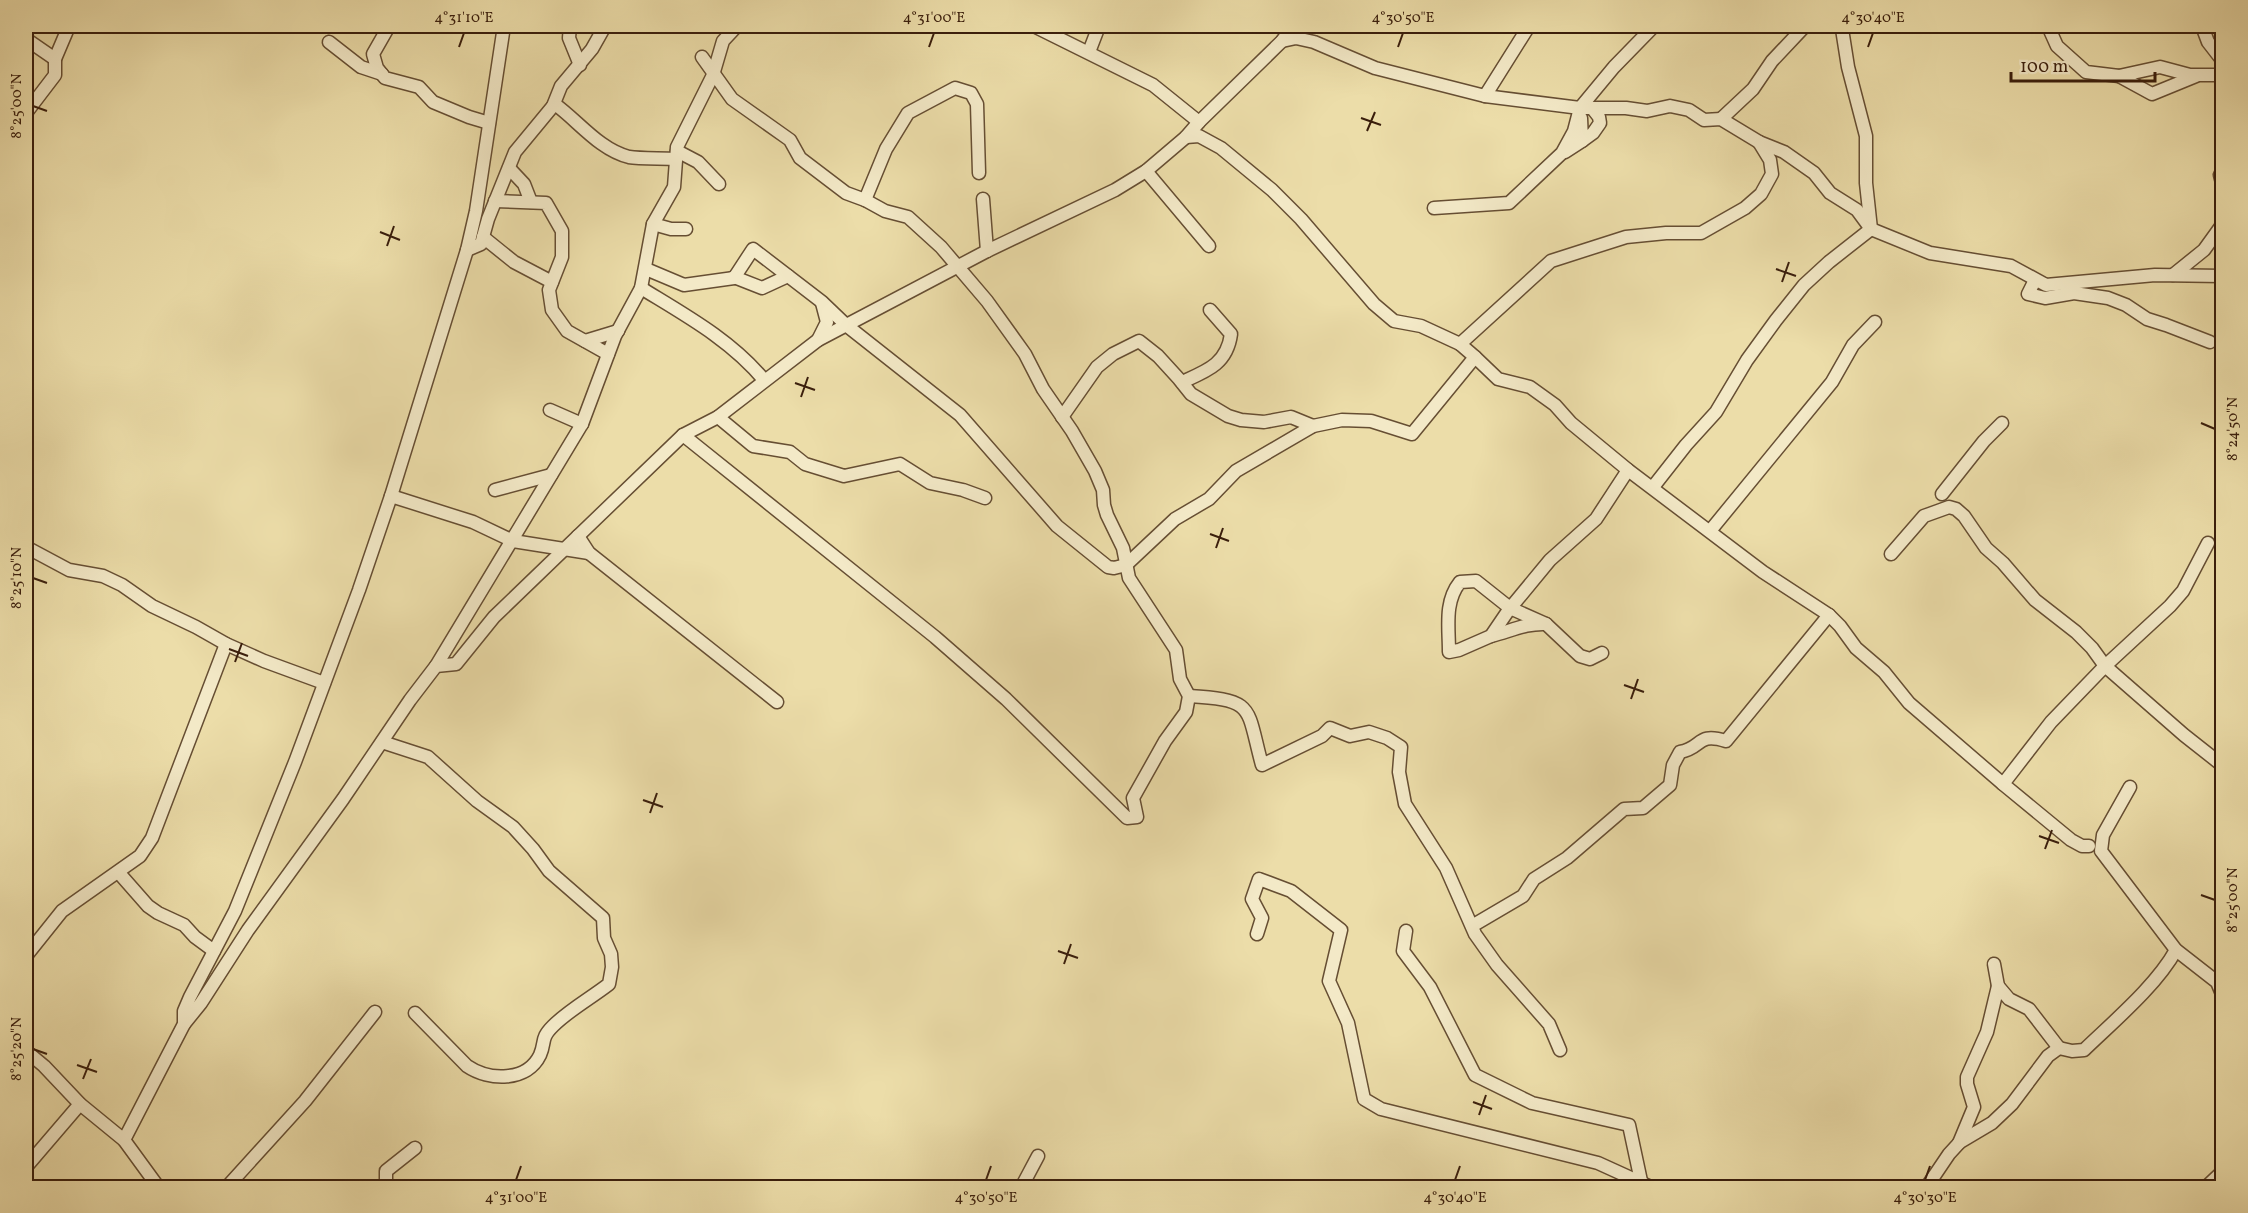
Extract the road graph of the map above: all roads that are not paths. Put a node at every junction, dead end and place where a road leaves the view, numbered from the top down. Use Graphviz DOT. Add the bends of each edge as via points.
graph roads {
  1 [pos="69,26"];
  2 [pos="389,26"];
  3 [pos="504,26"];
  4 [pos="570,26"];
  5 [pos="605,26"];
  6 [pos="724,26"];
  7 [pos="737,26"];
  8 [pos="1034,26"];
  9 [pos="1099,26"];
  10 [pos="1293,26"];
  11 [pos="1529,26"];
  12 [pos="1654,26"];
  13 [pos="1805,26"];
  14 [pos="1844,26"];
  15 [pos="2048,26"];
  16 [pos="2202,26"];
  17 [pos="26,39"];
  18 [pos="723,41"];
  19 [pos="1282,41"];
  20 [pos="329,42"];
  21 [pos="1089,52"];
  22 [pos="702,57"];
  23 [pos="55,59"];
  24 [pos="2223,60"];
  25 [pos="580,65"];
  26 [pos="382,74"];
  27 [pos="713,75"];
  28 [pos="2197,75"];
  29 [pos="2223,75"];
  30 [pos="2118,76"];
  31 [pos="1485,96"];
  32 [pos="553,106"];
  33 [pos="1586,108"];
  34 [pos="26,113"];
  35 [pos="1721,120"];
  36 [pos="1199,122"];
  37 [pos="489,123"];
  38 [pos="1186,137"];
  39 [pos="1582,141"];
  40 [pos="1759,142"];
  41 [pos="1562,153"];
  42 [pos="677,155"];
  43 [pos="509,168"];
  44 [pos="1146,171"];
  45 [pos="979,172"];
  46 [pos="2223,172"];
  47 [pos="2223,183"];
  48 [pos="719,184"];
  49 [pos="983,199"];
  50 [pos="865,200"];
  51 [pos="495,201"];
  52 [pos="531,202"];
  53 [pos="1434,208"];
  54 [pos="653,224"];
  55 [pos="2223,225"];
  56 [pos="686,229"];
  57 [pos="1871,229"];
  58 [pos="483,237"];
  59 [pos="1209,246"];
  60 [pos="467,250"];
  61 [pos="987,251"];
  62 [pos="956,267"];
  63 [pos="646,269"];
  64 [pos="2173,275"];
  65 [pos="788,276"];
  66 [pos="2223,276"];
  67 [pos="734,277"];
  68 [pos="2035,280"];
  69 [pos="552,282"];
  70 [pos="641,288"];
  71 [pos="822,302"];
  72 [pos="1210,310"];
  73 [pos="1875,322"];
  74 [pos="846,325"];
  75 [pos="618,331"];
  76 [pos="818,340"];
  77 [pos="585,341"];
  78 [pos="2210,342"];
  79 [pos="1460,344"];
  80 [pos="609,354"];
  81 [pos="1475,357"];
  82 [pos="764,380"];
  83 [pos="1182,382"];
  84 [pos="550,410"];
  85 [pos="718,417"];
  86 [pos="1062,417"];
  87 [pos="2002,423"];
  88 [pos="582,424"];
  89 [pos="1313,426"];
  90 [pos="683,435"];
  91 [pos="1628,470"];
  92 [pos="550,475"];
  93 [pos="1653,487"];
  94 [pos="495,490"];
  95 [pos="1942,494"];
  96 [pos="391,496"];
  97 [pos="985,498"];
  98 [pos="1953,508"];
  99 [pos="1929,514"];
  100 [pos="1710,531"];
  101 [pos="578,536"];
  102 [pos="513,541"];
  103 [pos="2208,543"];
  104 [pos="26,547"];
  105 [pos="565,549"];
  106 [pos="589,553"];
  107 [pos="1891,554"];
  108 [pos="1126,565"];
  109 [pos="1510,609"];
  110 [pos="1829,615"];
  111 [pos="1546,624"];
  112 [pos="1491,636"];
  113 [pos="226,644"];
  114 [pos="1602,653"];
  115 [pos="436,666"];
  116 [pos="2105,666"];
  117 [pos="324,683"];
  118 [pos="1189,696"];
  119 [pos="777,702"];
  120 [pos="382,742"];
  121 [pos="2223,765"];
  122 [pos="2003,784"];
  123 [pos="2130,787"];
  124 [pos="2095,848"];
  125 [pos="119,873"];
  126 [pos="1472,926"];
  127 [pos="1406,931"];
  128 [pos="1257,933"];
  129 [pos="2176,950"];
  130 [pos="214,951"];
  131 [pos="26,956"];
  132 [pos="1994,964"];
  133 [pos="1998,986"];
  134 [pos="2221,988"];
  135 [pos="375,1012"];
  136 [pos="415,1013"];
  137 [pos="184,1024"];
  138 [pos="2059,1048"];
  139 [pos="1560,1050"];
  140 [pos="26,1051"];
  141 [pos="80,1104"];
  142 [pos="124,1140"];
  143 [pos="1958,1144"];
  144 [pos="415,1148"];
  145 [pos="1038,1156"];
  146 [pos="26,1167"];
  147 [pos="2223,1172"];
  148 [pos="1641,1181"];
  149 [pos="1928,1187"];
  150 [pos="159,1188"];
  151 [pos="226,1188"];
  152 [pos="386,1188"];
  153 [pos="1021,1188"];
  154 [pos="1653,1188"];
  155 [pos="2205,1188"];
  1 -- 23 [label="street"];
  2 -- 26 [label="street" via="373,54"];
  3 -- 37 [label="street"];
  4 -- 25 [label="street" via="568,38"];
  5 -- 25 [label="street"];
  6 -- 18 [label="street"];
  7 -- 18 [label="street"];
  8 -- 21 [label="street"];
  9 -- 21 [label="street"];
  10 -- 19 [label="street"];
  11 -- 31 [label="street"];
  12 -- 33 [label="street" via="1614,67"];
  13 -- 35 [label="street" via="1772,61 1753,89"];
  14 -- 57 [label="street" via="1848,67 1866,136"];
  15 -- 30 [label="street" via="2057,46 2086,72"];
  16 -- 24 [label="street" via="2208,42"];
  17 -- 23 [label="street"];
  18 -- 27 [label="street"];
  19 -- 31 [label="street" via="1296,38 1314,42 1375,68"];
  19 -- 36 [label="street"];
  20 -- 26 [label="street" via="362,67"];
  21 -- 36 [label="street" via="1153,85"];
  22 -- 27 [label="street"];
  23 -- 34 [label="street" via="55,75"];
  25 -- 32 [label="street" via="561,86"];
  26 -- 37 [label="street" via="419,87 434,102"];
  27 -- 42 [label="street" via="683,134"];
  27 -- 50 [label="street" via="739,106 790,140 800,158 846,193"];
  28 -- 29 [label="street"];
  28 -- 30 [label="street" via="2160,67"];
  28 -- 30 [label="street" via="2152,94"];
  31 -- 33 [label="street"];
  32 -- 42 [label="street" via="563,110 589,135 629,157"];
  32 -- 43 [label="street" via="515,152"];
  33 -- 35 [label="street" via="1647,111 1670,106 1689,110 1704,120"];
  33 -- 39 [label="street"];
  33 -- 39 [label="street" via="1599,117 1600,123"];
  33 -- 41 [label="street"];
  35 -- 40 [label="street"];
  36 -- 38 [label="street"];
  37 -- 60 [label="street"];
  38 -- 44 [label="street"];
  38 -- 79 [label="street" via="1199,136 1221,148 1272,190 1374,304 1394,321 1421,326"];
  39 -- 41 [label="street"];
  40 -- 57 [label="street" via="1784,152 1814,173 1830,193 1857,210"];
  40 -- 79 [label="street" via="1770,160 1772,174 1761,194 1746,208 1701,233 1626,237 1551,261"];
  41 -- 53 [label="street" via="1509,203"];
  42 -- 48 [label="street" via="698,162"];
  42 -- 54 [label="street" via="674,187"];
  43 -- 51 [label="street"];
  43 -- 52 [label="street" via="524,184"];
  44 -- 59 [label="street"];
  44 -- 61 [label="street" via="1115,190"];
  45 -- 50 [label="street" via="977,104 971,93 956,88 908,113 886,149"];
  46 -- 47 [label="street"];
  49 -- 61 [label="street"];
  50 -- 62 [label="street" via="908,217"];
  51 -- 52 [label="street"];
  51 -- 58 [label="street"];
  52 -- 69 [label="street" via="546,203 562,231 562,257"];
  54 -- 56 [label="street"];
  54 -- 63 [label="street"];
  55 -- 64 [label="street" via="2204,250"];
  57 -- 68 [label="street" via="1930,253 2011,266"];
  57 -- 93 [label="street" via="1804,285 1747,360 1716,412"];
  58 -- 60 [label="street" via="481,244"];
  58 -- 69 [label="street" via="514,262"];
  60 -- 96 [label="street"];
  61 -- 62 [label="street"];
  62 -- 74 [label="street"];
  62 -- 86 [label="street" via="987,301 1025,354"];
  63 -- 67 [label="street" via="684,285"];
  63 -- 70 [label="street"];
  64 -- 66 [label="street"];
  64 -- 68 [label="street" via="2055,285"];
  65 -- 67 [label="street" via="762,288"];
  65 -- 67 [label="street" via="753,249"];
  65 -- 71 [label="street"];
  68 -- 78 [label="street" via="2028,294 2045,298 2074,293 2108,298 2147,320"];
  69 -- 77 [label="street" via="552,310 567,331"];
  70 -- 75 [label="street"];
  70 -- 82 [label="street" via="720,338"];
  71 -- 74 [label="street"];
  71 -- 76 [label="street" via="827,322"];
  72 -- 83 [label="street" via="1231,334 1229,347 1220,361"];
  73 -- 100 [label="street" via="1853,345 1832,382"];
  74 -- 76 [label="street"];
  74 -- 108 [label="street" via="960,415 1070,539 1108,567"];
  75 -- 77 [label="street"];
  75 -- 80 [label="street"];
  76 -- 82 [label="street"];
  77 -- 80 [label="street"];
  79 -- 81 [label="street"];
  80 -- 88 [label="street"];
  81 -- 89 [label="street" via="1412,434 1371,421 1342,420"];
  81 -- 91 [label="street" via="1498,379 1530,387 1555,405"];
  82 -- 85 [label="street"];
  83 -- 86 [label="street" via="1139,341 1096,367"];
  83 -- 89 [label="street" via="1203,403 1234,419 1264,422 1291,417"];
  84 -- 88 [label="street"];
  85 -- 90 [label="street"];
  85 -- 97 [label="street" via="753,446 790,452 805,464 844,476 900,464 930,483"];
  86 -- 108 [label="street" via="1095,471"];
  87 -- 95 [label="street"];
  88 -- 92 [label="street"];
  89 -- 108 [label="street" via="1236,471 1209,499 1175,519"];
  90 -- 101 [label="street"];
  90 -- 118 [label="street" via="935,637 1057,748 1126,818 1137,817 1133,798 1186,712"];
  91 -- 93 [label="street"];
  91 -- 109 [label="street" via="1596,519 1550,560"];
  92 -- 94 [label="street"];
  92 -- 102 [label="street"];
  93 -- 100 [label="street"];
  95 -- 98 [label="street"];
  95 -- 99 [label="street"];
  96 -- 102 [label="street" via="472,522"];
  96 -- 117 [label="street"];
  98 -- 99 [label="street"];
  98 -- 116 [label="street" via="2035,600 2076,632"];
  99 -- 107 [label="street"];
  100 -- 110 [label="street"];
  101 -- 105 [label="street"];
  101 -- 106 [label="street"];
  102 -- 105 [label="street"];
  102 -- 115 [label="street"];
  103 -- 116 [label="street" via="2183,591"];
  104 -- 113 [label="street" via="69,570 103,576 122,585 152,606"];
  105 -- 106 [label="street"];
  105 -- 115 [label="street" via="494,617 456,664"];
  106 -- 119 [label="street"];
  108 -- 118 [label="street" via="1129,578 1176,650 1180,679"];
  109 -- 111 [label="street"];
  109 -- 112 [label="street"];
  109 -- 112 [label="street" via="1476,580 1460,582 1451,593 1449,652"];
  110 -- 122 [label="street" via="1910,703"];
  110 -- 126 [label="street" via="1726,741 1712,737 1680,752 1670,784 1643,808 1624,809 1567,858 1534,879 1523,896"];
  111 -- 112 [label="street" via="1530,624"];
  111 -- 114 [label="street" via="1580,656 1590,659"];
  113 -- 117 [label="street"];
  113 -- 125 [label="street" via="152,838 140,856"];
  115 -- 120 [label="street"];
  116 -- 121 [label="street"];
  116 -- 122 [label="street" via="2051,722"];
  117 -- 130 [label="street" via="235,910"];
  118 -- 126 [label="street" via="1220,698 1243,705 1250,715 1262,765 1322,736 1330,728 1350,736 1369,732 1401,747 1399,772 1405,804 1446,868"];
  120 -- 136 [label="street" via="429,757 477,801 513,827 549,871 603,918 604,938 611,954 609,984 555,1025 543,1038 541,1053 534,1064 518,1074 492,1077 477,1073"];
  120 -- 137 [label="street"];
  122 -- 124 [label="street" via="2071,840"];
  123 -- 124 [label="street"];
  124 -- 129 [label="street"];
  125 -- 130 [label="street" via="148,906 184,925"];
  125 -- 131 [label="street" via="62,911"];
  126 -- 139 [label="street" via="1497,966 1549,1024"];
  127 -- 148 [label="street" via="1404,951 1430,987 1475,1075 1532,1103 1629,1125"];
  128 -- 148 [label="street" via="1262,918 1252,899 1259,879 1291,891 1341,930 1329,981 1348,1023 1364,1099 1381,1109 1598,1163"];
  129 -- 134 [label="street"];
  129 -- 138 [label="street" via="2149,986 2084,1050"];
  130 -- 137 [label="street" via="184,1011"];
  132 -- 133 [label="street"];
  133 -- 138 [label="street" via="2009,999 2029,1009"];
  133 -- 143 [label="street" via="1987,1032 1967,1077 1974,1107"];
  135 -- 151 [label="street" via="304,1101"];
  137 -- 142 [label="street"];
  138 -- 143 [label="street" via="2048,1056 2012,1104 1992,1123"];
  140 -- 141 [label="street"];
  141 -- 142 [label="street"];
  141 -- 146 [label="street"];
  142 -- 150 [label="street"];
  143 -- 149 [label="street"];
  144 -- 152 [label="street" via="387,1171"];
  145 -- 153 [label="street"];
  147 -- 155 [label="street"];
  148 -- 154 [label="street"];
}
